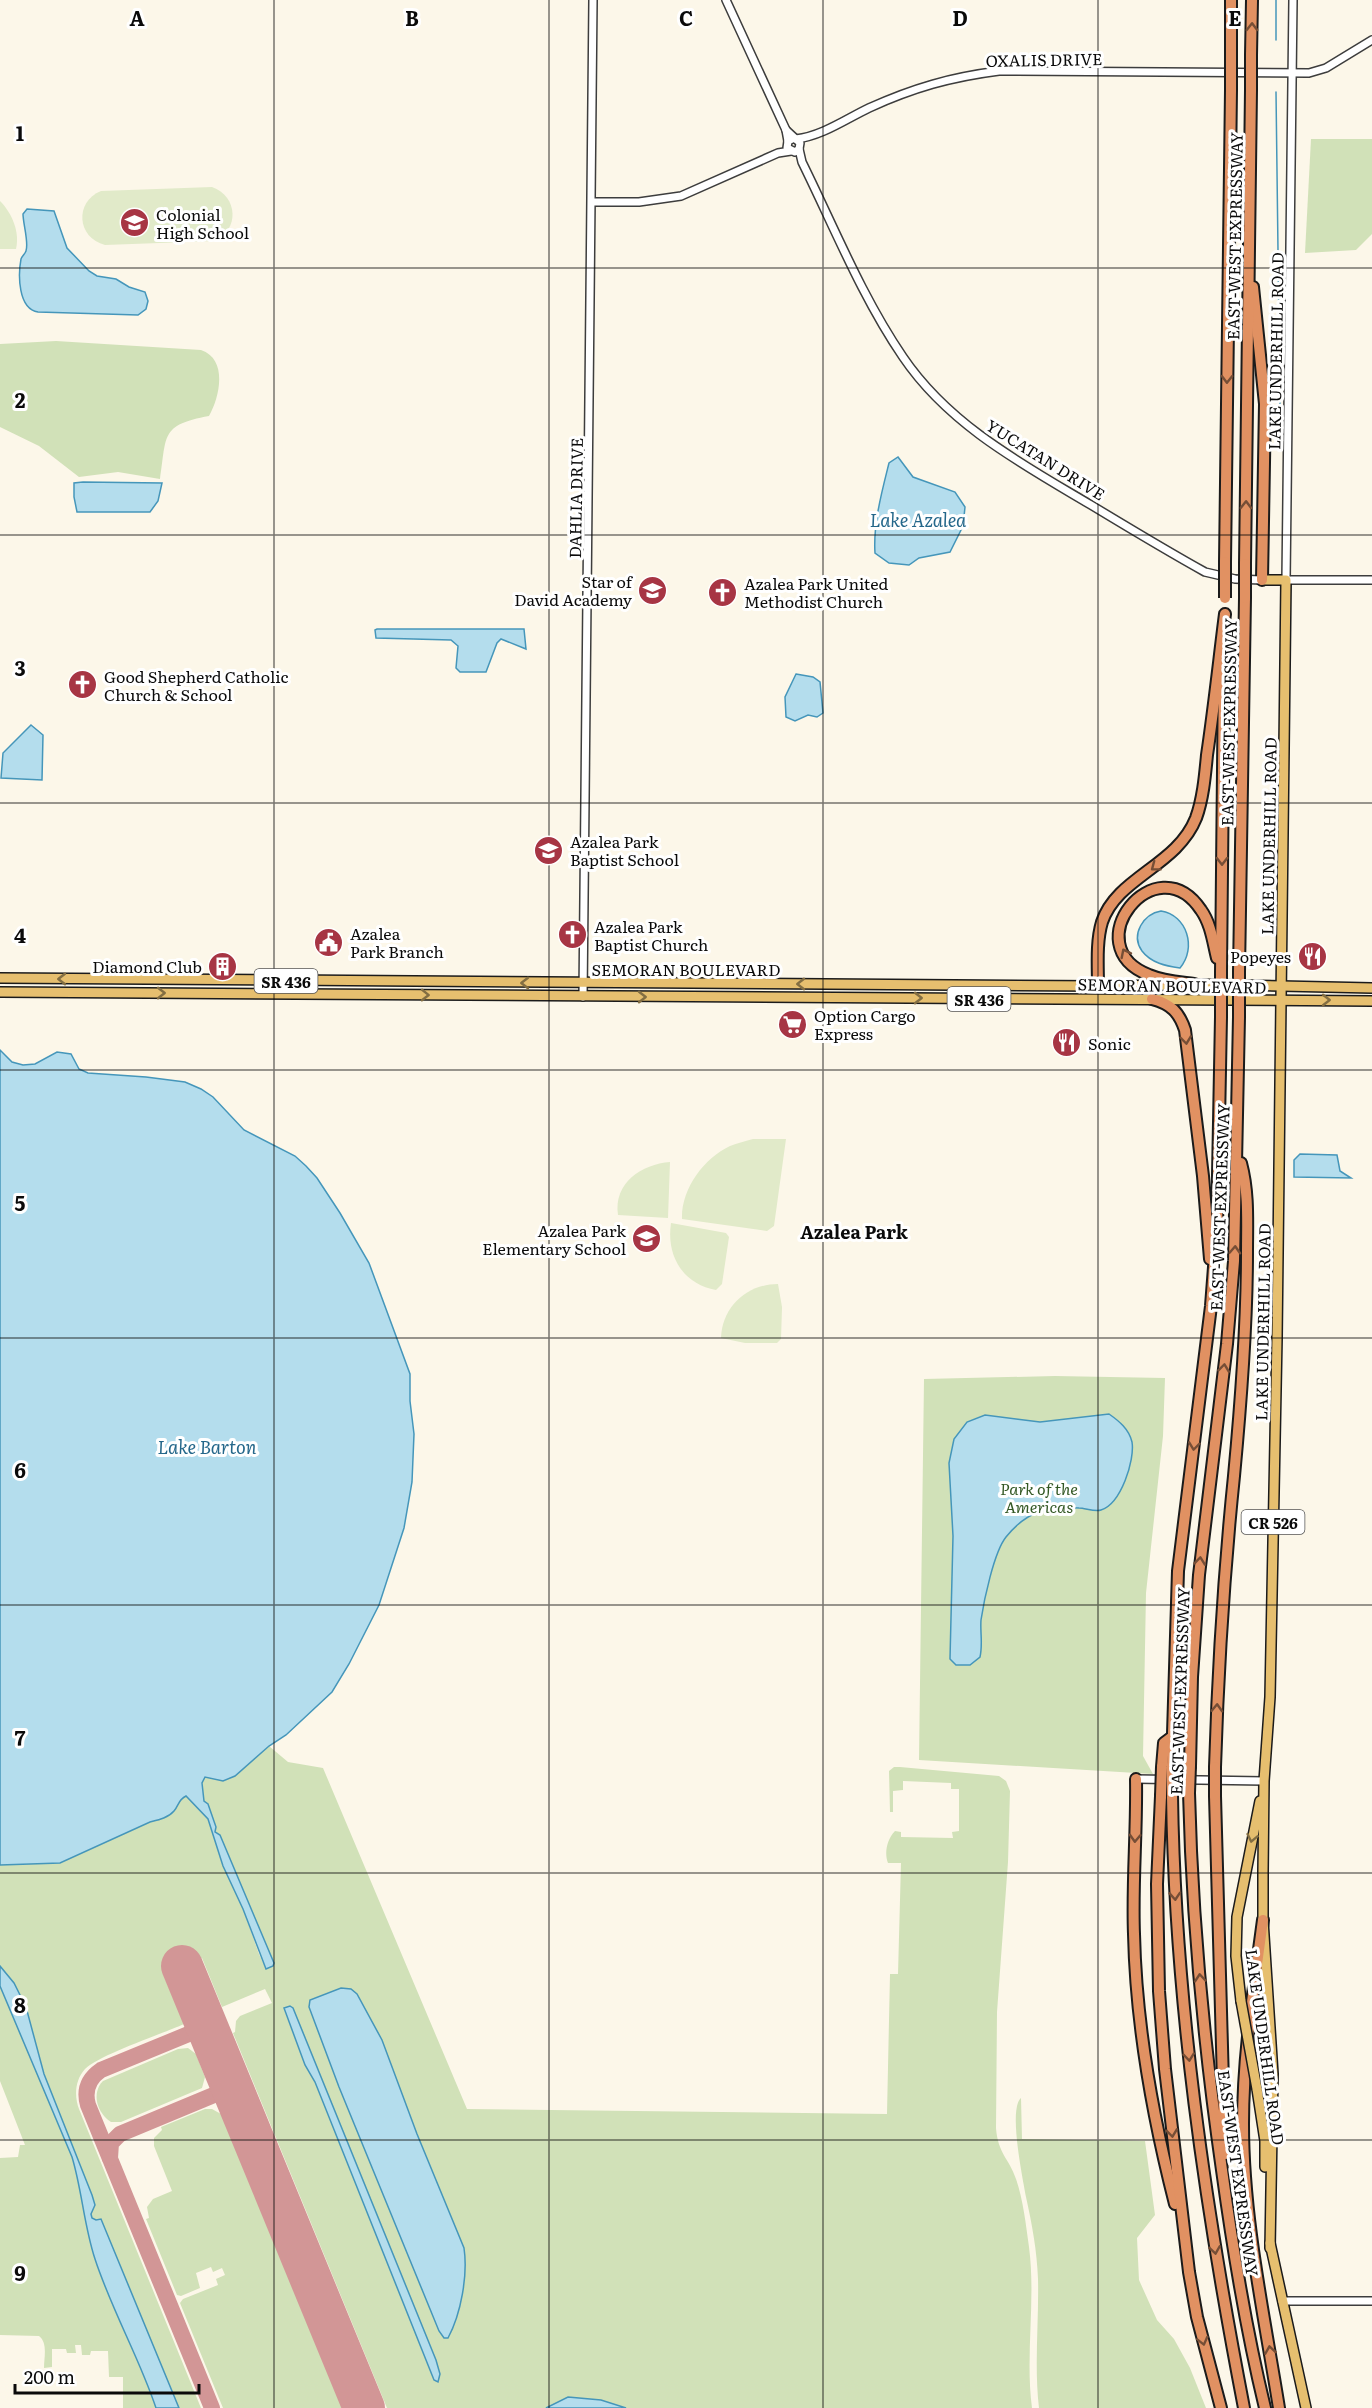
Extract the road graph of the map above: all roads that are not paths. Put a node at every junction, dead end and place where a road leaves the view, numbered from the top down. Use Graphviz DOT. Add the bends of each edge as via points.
graph roads {
  1 [pos="593,0"];
  2 [pos="726,0"];
  3 [pos="1231,0"];
  4 [pos="1252,0"];
  5 [pos="1293,0"];
  6 [pos="1372,40"];
  7 [pos="1292,73"];
  8 [pos="793,146"];
  9 [pos="592,202"];
  10 [pos="1249,263"];
  11 [pos="1262,579"];
  12 [pos="1287,580"];
  13 [pos="1372,580"];
  14 [pos="1225,614"];
  15 [pos="1221,972"];
  16 [pos="0,978"];
  17 [pos="122,979"];
  18 [pos="142,980"];
  19 [pos="351,982"];
  20 [pos="385,982"];
  21 [pos="583,983"];
  22 [pos="1194,984"];
  23 [pos="1098,986"];
  24 [pos="1281,986"];
  25 [pos="1372,988"];
  26 [pos="0,992"];
  27 [pos="102,993"];
  28 [pos="122,993"];
  29 [pos="321,994"];
  30 [pos="356,995"];
  31 [pos="583,997"];
  32 [pos="1099,999"];
  33 [pos="1152,999"];
  34 [pos="1280,1001"];
  35 [pos="1372,1001"];
  36 [pos="1238,1151"];
  37 [pos="1211,1306"];
  38 [pos="1136,1779"];
  39 [pos="1264,1781"];
  40 [pos="1166,1795"];
  41 [pos="1263,1920"];
  42 [pos="1223,2182"];
  43 [pos="1185,2245"];
  44 [pos="1270,2248"];
  45 [pos="1281,2301"];
  46 [pos="1372,2301"];
  47 [pos="1221,2408"];
  48 [pos="1244,2408"];
  49 [pos="1265,2408"];
  50 [pos="1279,2408"];
  51 [pos="1306,2408"];
  1 -- 9 [label="street, DAHLIA DRIVE"];
  2 -- 8 [label="street, YUCATAN DRIVE"];
  3 -- 14 [label="highway, EAST-WEST EXPRESSWAY, one-way, bridge"];
  10 -- 4 [label="highway, EAST-WEST EXPRESSWAY, one-way, bridge"];
  5 -- 7 [label="street, LAKE UNDERHILL ROAD"];
  6 -- 7 [label="street, OXALIS DRIVE" via="1319,71"];
  7 -- 8 [label="street, OXALIS DRIVE" via="999,71 961,75 923,85"];
  7 -- 12 [label="street, LAKE UNDERHILL ROAD"];
  8 -- 9 [label="street, OXALIS DRIVE" via="681,196 639,202"];
  8 -- 11 [label="street, YUCATAN DRIVE" via="887,332 903,358 945,406 1000,450 1205,572 1235,579"];
  9 -- 21 [label="street, DAHLIA DRIVE"];
  10 -- 11 [label="highway" via="1265,404"];
  36 -- 10 [label="highway, EAST-WEST EXPRESSWAY, one-way, bridge"];
  11 -- 12 [label="main road, YUCATAN DRIVE"];
  12 -- 13 [label="street, YUCATAN DRIVE"];
  12 -- 24 [label="main road, LAKE UNDERHILL ROAD"];
  14 -- 15 [label="highway, EAST-WEST EXPRESSWAY, one-way"];
  14 -- 23 [label="highway, one-way" via="1196,819 1169,856 1112,902 1101,928"];
  22 -- 15 [label="highway, one-way" via="1147,975 1126,959 1121,948 1120,924 1125,911 1143,894 1157,889 1172,890 1194,901 1209,924"];
  15 -- 37 [label="highway, EAST-WEST EXPRESSWAY, bridge" via="1217,1228"];
  17 -- 16 [label="main road, SEMORAN BOULEVARD / SR 436, one-way"];
  17 -- 18 [label="main road, SEMORAN BOULEVARD / SR 436"];
  17 -- 27 [label="main road" via="114,990"];
  18 -- 19 [label="main road, SEMORAN BOULEVARD / SR 436"];
  18 -- 28 [label="main road" via="129,983"];
  19 -- 20 [label="main road, SEMORAN BOULEVARD / SR 436"];
  19 -- 29 [label="main road" via="340,991"];
  21 -- 20 [label="main road, SEMORAN BOULEVARD / SR 436, one-way"];
  20 -- 30 [label="main road" via="368,985"];
  23 -- 21 [label="main road, SEMORAN BOULEVARD / SR 436, one-way"];
  21 -- 31 [label="street, DAHLIA DRIVE"];
  22 -- 23 [label="main road, SEMORAN BOULEVARD / SR 436"];
  22 -- 24 [label="main road, SEMORAN BOULEVARD / SR 436"];
  23 -- 32 [label="main road"];
  24 -- 25 [label="main road, SEMORAN BOULEVARD / SR 436"];
  24 -- 34 [label="main road, LAKE UNDERHILL ROAD / CR 526"];
  26 -- 27 [label="main road, SEMORAN BOULEVARD / SR 436"];
  27 -- 28 [label="main road, SEMORAN BOULEVARD / SR 436"];
  28 -- 29 [label="main road, SEMORAN BOULEVARD / SR 436, one-way"];
  29 -- 30 [label="main road, SEMORAN BOULEVARD / SR 436"];
  30 -- 31 [label="main road, SEMORAN BOULEVARD / SR 436, one-way"];
  31 -- 32 [label="main road, SEMORAN BOULEVARD / SR 436, one-way"];
  32 -- 33 [label="main road, SEMORAN BOULEVARD / SR 436"];
  33 -- 34 [label="main road, SEMORAN BOULEVARD / SR 436"];
  33 -- 37 [label="highway, one-way" via="1176,1011 1185,1030 1203,1176"];
  34 -- 35 [label="main road, SEMORAN BOULEVARD / SR 436, one-way"];
  34 -- 39 [label="main road, LAKE UNDERHILL ROAD / CR 526" via="1270,1697"];
  42 -- 36 [label="highway, one-way, bridge" via="1215,1767 1218,1677 1247,1309 1247,1188"];
  42 -- 36 [label="highway, EAST-WEST EXPRESSWAY, one-way, bridge" via="1201,1993 1189,1793 1199,1575 1231,1308"];
  37 -- 40 [label="highway, EAST-WEST EXPRESSWAY, one-way, bridge" via="1178,1571 1172,1737 1164,1743"];
  38 -- 39 [label="street"];
  38 -- 43 [label="highway, one-way" via="1133,1898 1137,1974 1158,2137"];
  39 -- 41 [label="main road, LAKE UNDERHILL ROAD / CR 526"];
  39 -- 44 [label="main road, LAKE UNDERHILL ROAD / CR 526, one-way, bridge" via="1237,1917 1236,1956 1265,2141"];
  40 -- 43 [label="highway, one-way" via="1157,1884 1159,1991"];
  40 -- 48 [label="highway, EAST-WEST EXPRESSWAY, one-way" via="1192,2086 1214,2242"];
  41 -- 44 [label="main road, LAKE UNDERHILL ROAD / CR 526" via="1272,2064"];
  50 -- 41 [label="highway, one-way" via="1251,2229 1243,2126 1248,2029"];
  42 -- 49 [label="highway, EAST-WEST EXPRESSWAY"];
  43 -- 47 [label="highway, one-way" via="1197,2317"];
  44 -- 45 [label="main road, LAKE UNDERHILL ROAD / CR 526"];
  45 -- 46 [label="street"];
  45 -- 51 [label="main road, LAKE UNDERHILL ROAD / CR 526"];
}
